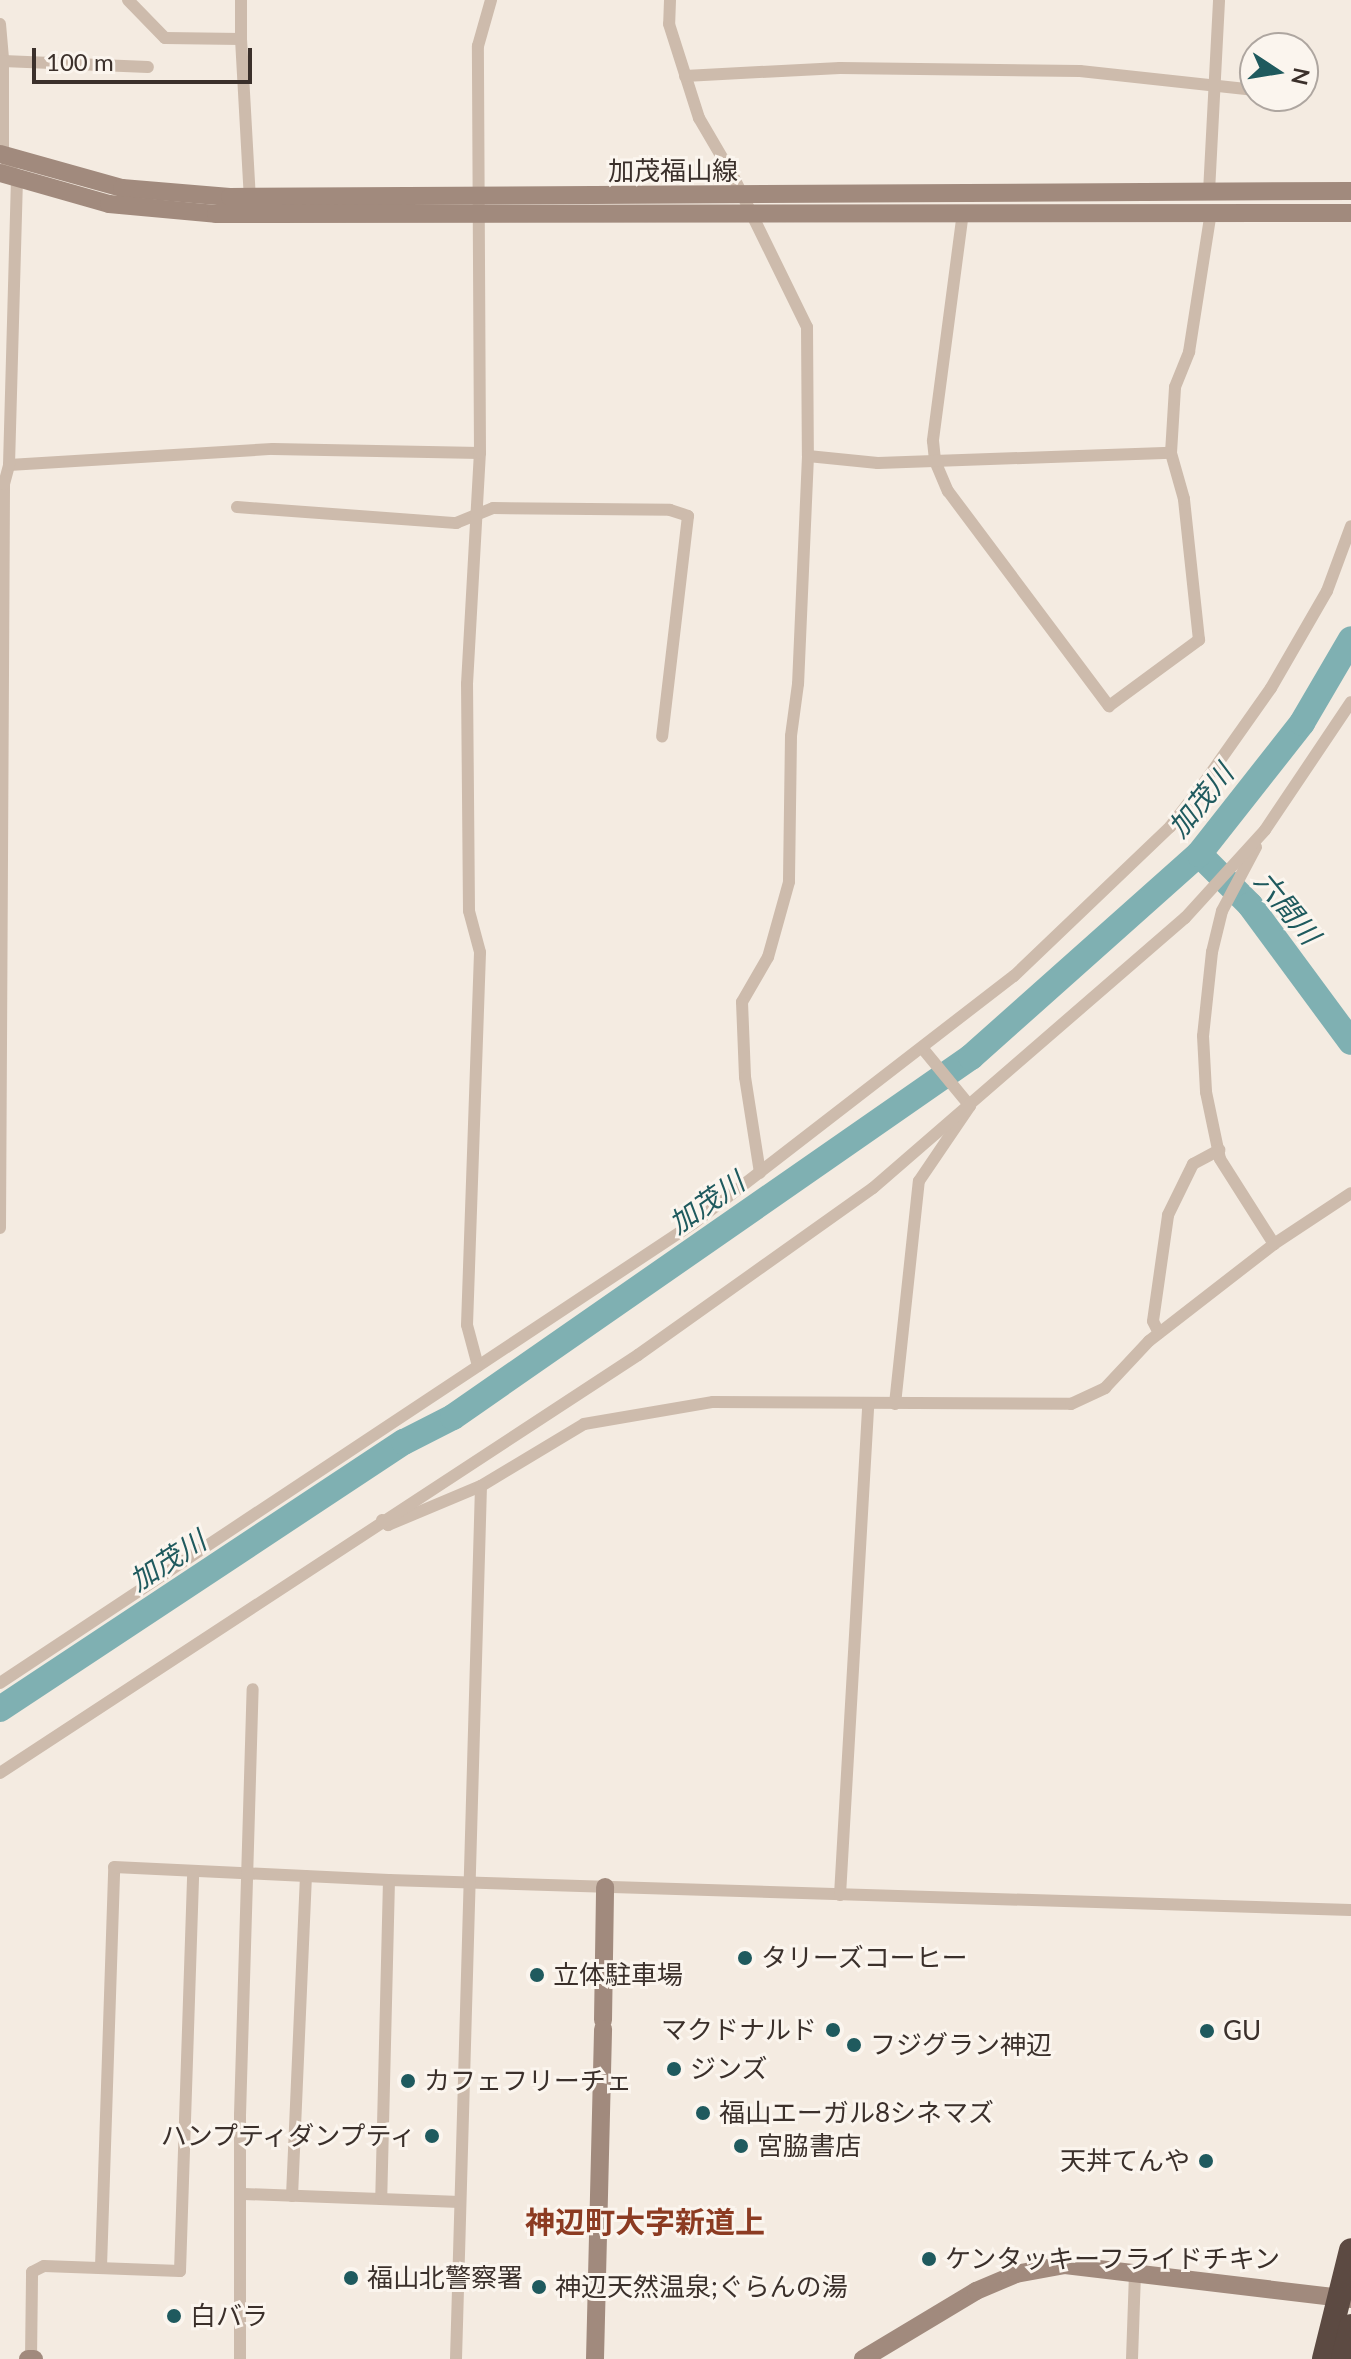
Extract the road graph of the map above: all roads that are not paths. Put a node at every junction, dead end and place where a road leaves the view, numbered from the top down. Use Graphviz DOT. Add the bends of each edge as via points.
graph roads {
  1 [pos="128,0"];
  2 [pos="241,0"];
  3 [pos="491,0"];
  4 [pos="670,0"];
  5 [pos="1219,0"];
  6 [pos="0,24"];
  7 [pos="241,39"];
  8 [pos="3,61"];
  9 [pos="148,67"];
  10 [pos="685,76"];
  11 [pos="1215,82"];
  12 [pos="1239,87"];
  13 [pos="5,165"];
  14 [pos="1351,191"];
  15 [pos="1209,192"];
  16 [pos="746,204"];
  17 [pos="481,205"];
  18 [pos="250,206"];
  19 [pos="963,212"];
  20 [pos="1211,212"];
  21 [pos="1351,213"];
  22 [pos="480,453"];
  23 [pos="1171,453"];
  24 [pos="808,456"];
  25 [pos="935,461"];
  26 [pos="9,465"];
  27 [pos="237,507"];
  28 [pos="475,517"];
  29 [pos="1351,526"];
  30 [pos="1351,702"];
  31 [pos="662,736"];
  32 [pos="1265,830"];
  33 [pos="923,1049"];
  34 [pos="970,1106"];
  35 [pos="1219,1150"];
  36 [pos="760,1173"];
  37 [pos="1351,1193"];
  38 [pos="0,1228"];
  39 [pos="1274,1244"];
  40 [pos="1159,1333"];
  41 [pos="478,1366"];
  42 [pos="868,1404"];
  43 [pos="895,1404"];
  44 [pos="481,1486"];
  45 [pos="382,1520"];
  46 [pos="0,1683"];
  47 [pos="253,1689"];
  48 [pos="0,1773"];
  49 [pos="193,1871"];
  50 [pos="251,1873"];
  51 [pos="306,1876"];
  52 [pos="389,1880"];
  53 [pos="469,1881"];
  54 [pos="605,1887"];
  55 [pos="840,1895"];
  56 [pos="1351,1910"];
  57 [pos="244,2194"];
  58 [pos="292,2196"];
  59 [pos="381,2199"];
  60 [pos="460,2202"];
  61 [pos="1351,2250"];
  62 [pos="101,2267"];
  63 [pos="1135,2273"];
  64 [pos="1345,2298"];
  65 [pos="1351,2326"];
  66 [pos="31,2359"];
  67 [pos="240,2359"];
  68 [pos="456,2359"];
  69 [pos="595,2359"];
  70 [pos="863,2359"];
  71 [pos="1132,2359"];
  72 [pos="1324,2359"];
  73 [pos="1343,2359"];
  1 -- 7 [label="street" via="165,38"];
  2 -- 7 [label="street"];
  3 -- 17 [label="street" via="478,46"];
  4 -- 10 [label="street" via="669,24"];
  5 -- 11 [label="street"];
  6 -- 8 [label="street"];
  7 -- 18 [label="street"];
  8 -- 9 [label="street"];
  8 -- 13 [label="street"];
  10 -- 11 [label="street" via="840,68 1080,71"];
  10 -- 16 [label="street" via="699,118"];
  11 -- 12 [label="street"];
  11 -- 15 [label="street"];
  13 -- 18 [label="main road, 加茂福山線"];
  13 -- 18 [label="main road, 加茂福山線" via="109,204"];
  13 -- 26 [label="street"];
  14 -- 15 [label="main road, 加茂福山線"];
  15 -- 16 [label="main road, 加茂福山線"];
  16 -- 17 [label="main road, 加茂福山線"];
  16 -- 19 [label="main road, 加茂福山線"];
  16 -- 24 [label="street" via="807,327"];
  17 -- 18 [label="main road, 加茂福山線"];
  17 -- 22 [label="street"];
  19 -- 20 [label="main road, 加茂福山線"];
  19 -- 25 [label="street" via="933,441"];
  20 -- 21 [label="main road, 加茂福山線"];
  20 -- 23 [label="street" via="1189,352 1175,387"];
  22 -- 26 [label="street" via="273,449"];
  22 -- 28 [label="street"];
  23 -- 25 [label="street"];
  23 -- 25 [label="street" via="1184,499 1199,640 1109,706 948,491"];
  24 -- 25 [label="street" via="878,463"];
  24 -- 36 [label="street" via="791,736 789,882 768,957 742,1002 745,1077"];
  26 -- 38 [label="street" via="4,484"];
  27 -- 28 [label="street" via="456,523"];
  28 -- 31 [label="street" via="493,508 670,510 688,516"];
  28 -- 41 [label="street" via="467,684 469,911 480,952 479,1085 467,1325"];
  29 -- 33 [label="street" via="1327,591 1271,688 1170,827 1014,976"];
  30 -- 32 [label="street"];
  32 -- 34 [label="street" via="1185,918"];
  32 -- 35 [label="street" via="1222,911 1207,989 1206,1092"];
  33 -- 34 [label="street"];
  33 -- 36 [label="street"];
  34 -- 43 [label="street" via="919,1181"];
  34 -- 45 [label="street" via="873,1188 638,1355"];
  35 -- 39 [label="street" via="1226,1173"];
  35 -- 40 [label="street" via="1193,1164 1168,1215 1153,1321"];
  36 -- 41 [label="street"];
  37 -- 39 [label="street"];
  39 -- 40 [label="street"];
  40 -- 43 [label="street" via="1105,1388 1071,1404"];
  41 -- 46 [label="street"];
  42 -- 43 [label="street"];
  42 -- 44 [label="street" via="713,1402 584,1424"];
  42 -- 55 [label="street"];
  44 -- 45 [label="street" via="388,1525"];
  44 -- 53 [label="street"];
  45 -- 48 [label="street"];
  47 -- 50 [label="street"];
  49 -- 50 [label="street"];
  49 -- 62 [label="street" via="114,1867"];
  49 -- 62 [label="street" via="180,2271"];
  50 -- 51 [label="street"];
  50 -- 57 [label="street" via="240,2115"];
  51 -- 52 [label="street"];
  51 -- 58 [label="street"];
  52 -- 53 [label="street"];
  52 -- 59 [label="street"];
  53 -- 54 [label="street"];
  53 -- 60 [label="street"];
  54 -- 55 [label="street"];
  54 -- 69 [label="main road"];
  55 -- 56 [label="street"];
  57 -- 58 [label="street"];
  57 -- 67 [label="street"];
  58 -- 59 [label="street"];
  59 -- 60 [label="street"];
  60 -- 68 [label="street"];
  61 -- 64 [label="highway"];
  62 -- 66 [label="street" via="44,2266 32,2272"];
  63 -- 64 [label="main road"];
  63 -- 70 [label="main road" via="1065,2265 1016,2274 976,2291"];
  63 -- 71 [label="street"];
  64 -- 72 [label="highway"];
  65 -- 73 [label="highway"];
}
